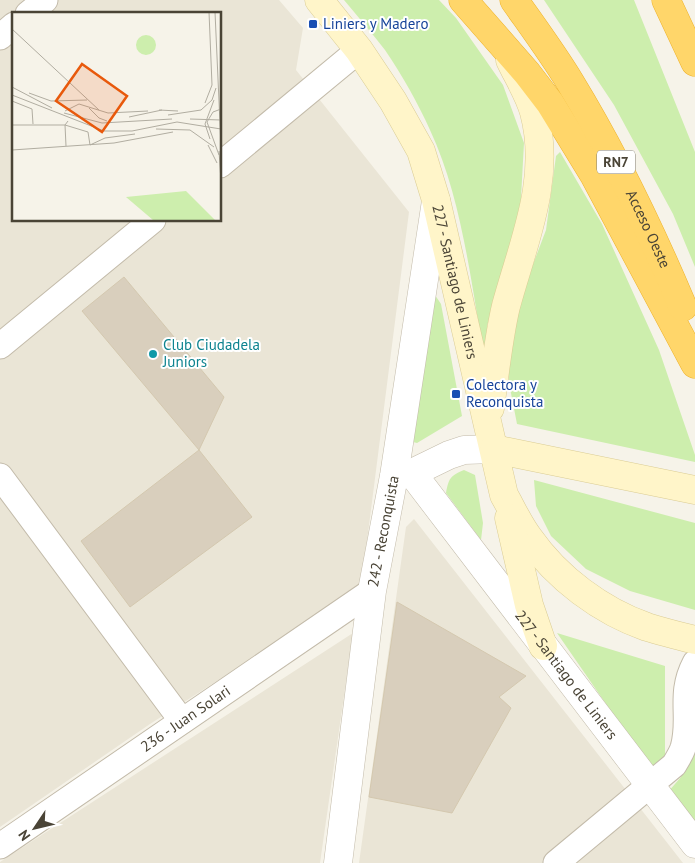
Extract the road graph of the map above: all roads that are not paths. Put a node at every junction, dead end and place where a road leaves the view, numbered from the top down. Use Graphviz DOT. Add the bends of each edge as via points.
graph roads {
  1 [pos="45,0"];
  2 [pos="319,0"];
  3 [pos="462,0"];
  4 [pos="514,0"];
  5 [pos="666,0"];
  6 [pos="30,12"];
  7 [pos="12,27"];
  8 [pos="0,37"];
  9 [pos="501,43"];
  10 [pos="359,50"];
  11 [pos="695,62"];
  12 [pos="221,164"];
  13 [pos="436,200"];
  14 [pos="152,221"];
  15 [pos="695,337"];
  16 [pos="0,346"];
  17 [pos="695,364"];
  18 [pos="488,423"];
  19 [pos="494,449"];
  20 [pos="403,475"];
  21 [pos="0,476"];
  22 [pos="695,490"];
  23 [pos="504,495"];
  24 [pos="372,591"];
  25 [pos="695,640"];
  26 [pos="543,646"];
  27 [pos="695,663"];
  28 [pos="182,721"];
  29 [pos="650,785"];
  30 [pos="695,844"];
  31 [pos="4,850"];
  32 [pos="338,863"];
  33 [pos="556,863"];
  1 -- 6 [label="street"];
  2 -- 10 [label="main road, 227 - Santiago de Liniers"];
  3 -- 9 [label="highway"];
  4 -- 15 [label="highway, Acceso Oeste / RN7" via="570,81 621,171 656,243"];
  5 -- 11 [label="highway"];
  7 -- 8 [label="street"];
  9 -- 17 [label="highway" via="550,103 594,175"];
  9 -- 18 [label="main road" via="533,111 540,140 532,219 506,308"];
  10 -- 12 [label="street"];
  10 -- 13 [label="main road, 227 - Santiago de Liniers" via="421,151"];
  13 -- 18 [label="main road, 227 - Santiago de Liniers"];
  13 -- 20 [label="street, 242 - Reconquista"];
  14 -- 16 [label="street"];
  18 -- 19 [label="main road, 227 - Santiago de Liniers"];
  19 -- 20 [label="street" via="464,450"];
  19 -- 22 [label="main road"];
  19 -- 23 [label="main road, 227 - Santiago de Liniers"];
  20 -- 24 [label="street, 242 - Reconquista"];
  20 -- 26 [label="street, 227 - Santiago de Liniers"];
  21 -- 28 [label="street"];
  23 -- 25 [label="main road, 227 - Santiago de Liniers" via="529,539 581,592 646,626"];
  23 -- 26 [label="main road" via="529,605"];
  24 -- 28 [label="street, 236 - Juan Solari"];
  24 -- 32 [label="street, 242 - Reconquista"];
  26 -- 29 [label="street, 227 - Santiago de Liniers"];
  27 -- 29 [label="street" via="685,693 683,748 674,765"];
  28 -- 31 [label="street, 236 - Juan Solari"];
  29 -- 30 [label="street, 227 - Santiago de Liniers"];
  29 -- 33 [label="street"];
}
